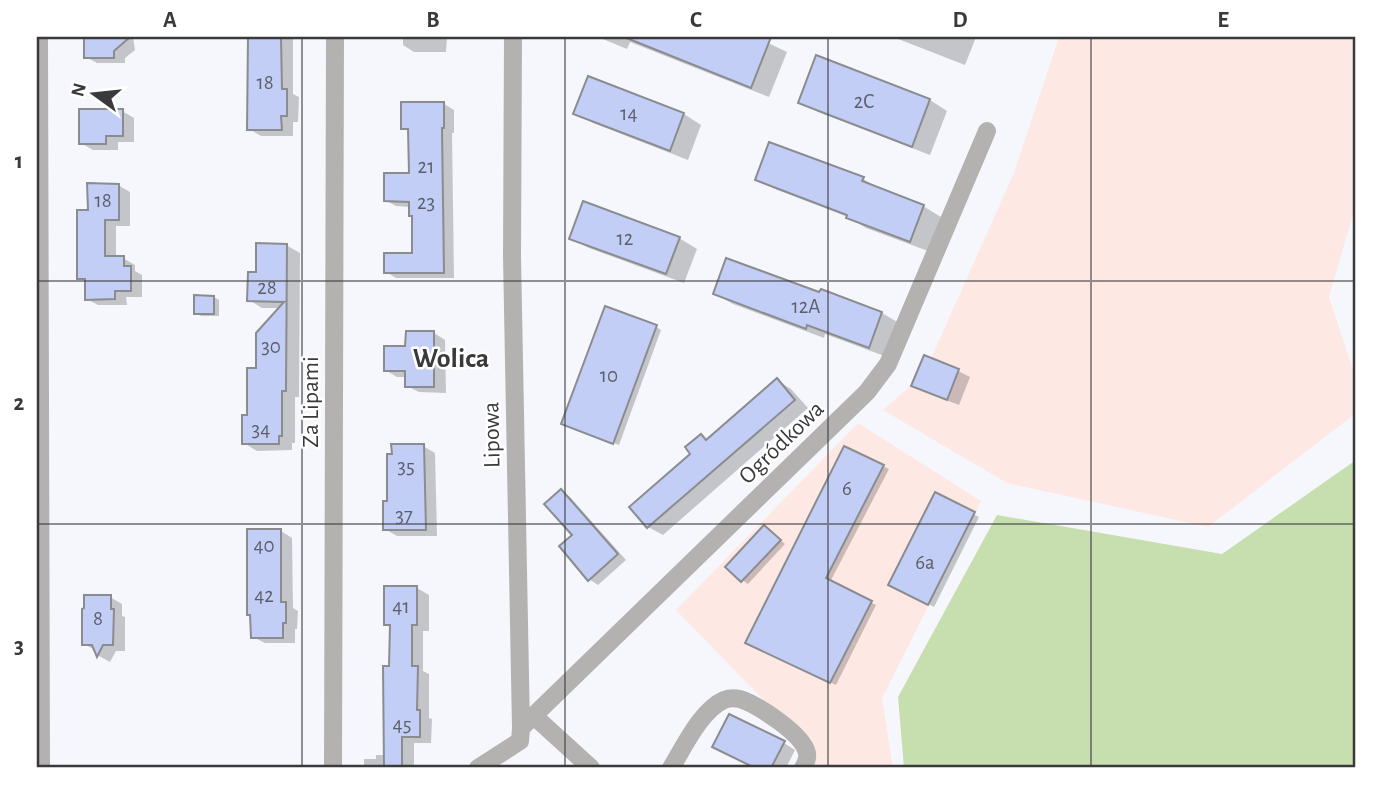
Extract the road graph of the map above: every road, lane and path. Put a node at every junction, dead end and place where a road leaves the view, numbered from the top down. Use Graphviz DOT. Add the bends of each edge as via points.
graph roads {
  1 [pos="39,37"];
  2 [pos="335,37"];
  3 [pos="513,37"];
  4 [pos="987,131"];
  5 [pos="528,722"];
  6 [pos="41,768"];
  7 [pos="333,768"];
  8 [pos="478,768"];
  9 [pos="591,768"];
  10 [pos="671,768"];
  11 [pos="803,768"];
  1 -- 6 [label="street"];
  2 -- 7 [label="street, Za Lipami"];
  3 -- 5 [label="street, Lipowa" via="512,256"];
  4 -- 5 [label="street, Ogródkowa" via="888,364 874,383"];
  5 -- 8 [label="street" via="520,741"];
  5 -- 9 [label="street"];
  10 -- 11 [label="street" via="712,707 739,698 784,724 797,737 808,757"];
}
